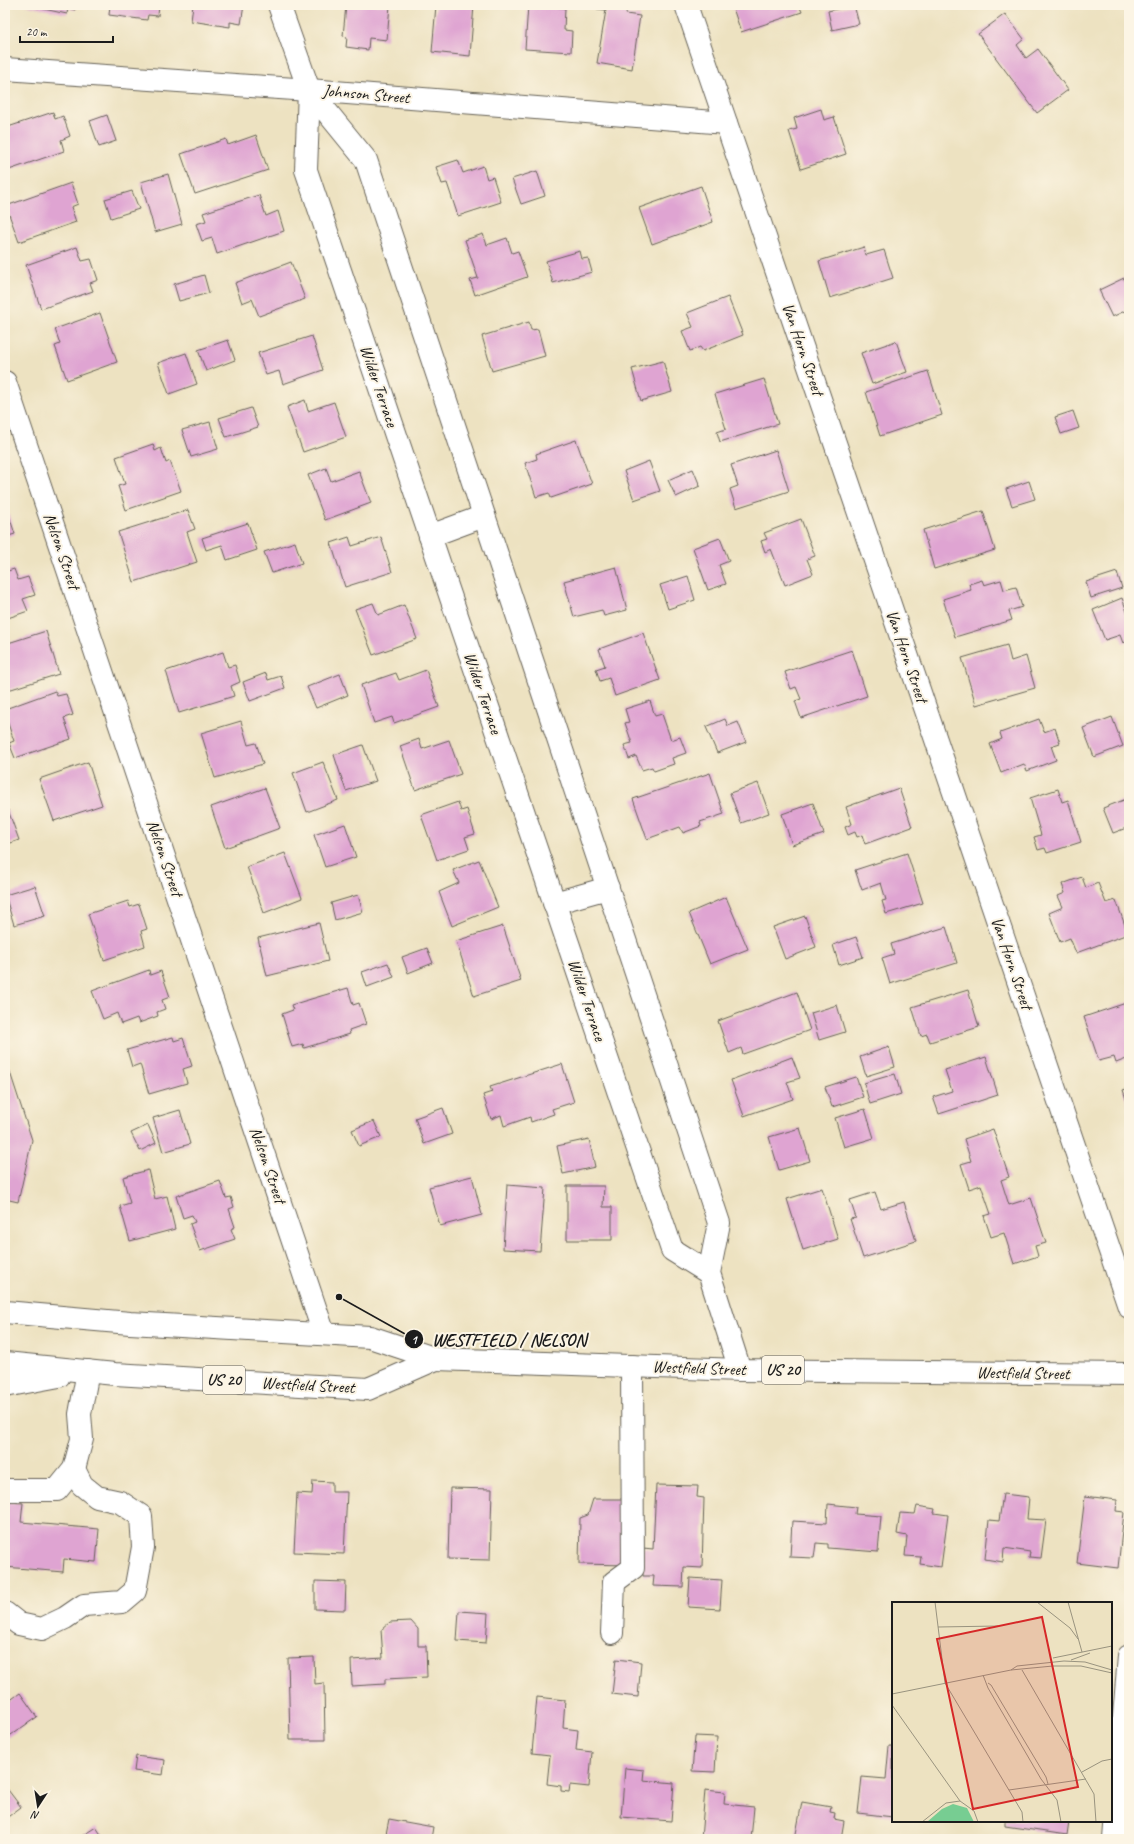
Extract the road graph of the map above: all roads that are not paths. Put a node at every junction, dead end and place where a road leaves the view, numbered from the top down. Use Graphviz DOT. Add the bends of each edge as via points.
graph roads {
  1 [pos="279,5"];
  2 [pos="686,5"];
  3 [pos="5,69"];
  4 [pos="309,90"];
  5 [pos="726,123"];
  6 [pos="5,382"];
  7 [pos="484,516"];
  8 [pos="430,536"];
  9 [pos="608,888"];
  10 [pos="554,903"];
  11 [pos="708,1274"];
  12 [pos="1129,1307"];
  13 [pos="5,1312"];
  14 [pos="324,1334"];
  15 [pos="436,1359"];
  16 [pos="5,1363"];
  17 [pos="632,1366"];
  18 [pos="740,1370"];
  19 [pos="88,1371"];
  20 [pos="1129,1374"];
  21 [pos="5,1386"];
  22 [pos="74,1469"];
  23 [pos="5,1490"];
  24 [pos="5,1613"];
  25 [pos="612,1633"];
  26 [pos="1129,1656"];
  27 [pos="1114,1839"];
  1 -- 4 [label="street, Wilder Terrace"];
  2 -- 5 [label="street, Van Horn Street"];
  3 -- 4 [label="street, Johnson Street"];
  4 -- 5 [label="street, Johnson Street"];
  4 -- 7 [label="street, Wilder Terrace" via="366,160"];
  4 -- 8 [label="street, Wilder Terrace" via="306,170"];
  5 -- 12 [label="street, Van Horn Street"];
  6 -- 14 [label="street, Nelson Street"];
  7 -- 8 [label="street"];
  7 -- 9 [label="street, Wilder Terrace"];
  8 -- 10 [label="street, Wilder Terrace"];
  9 -- 10 [label="street"];
  9 -- 11 [label="street, Wilder Terrace" via="719,1223"];
  10 -- 11 [label="street, Wilder Terrace" via="672,1250"];
  11 -- 18 [label="street"];
  13 -- 14 [label="street, Westfield Street / US 20" via="130,1323"];
  14 -- 15 [label="street, Westfield Street / US 20" via="370,1337"];
  15 -- 17 [label="street, Westfield Street / US 20"];
  15 -- 19 [label="street, Westfield Street / US 20" via="368,1389"];
  16 -- 19 [label="street, Westfield Street / US 20"];
  17 -- 18 [label="street, Westfield Street / US 20"];
  17 -- 25 [label="street" via="633,1568 614,1582"];
  18 -- 20 [label="street, Westfield Street / US 20"];
  19 -- 21 [label="street"];
  19 -- 22 [label="street" via="80,1414 82,1440"];
  22 -- 23 [label="street" via="57,1490"];
  22 -- 24 [label="street" via="82,1485 97,1497 120,1502 141,1516 143,1547 135,1591 122,1602 84,1605 42,1629 19,1624"];
  26 -- 27 [label="street"];
}
